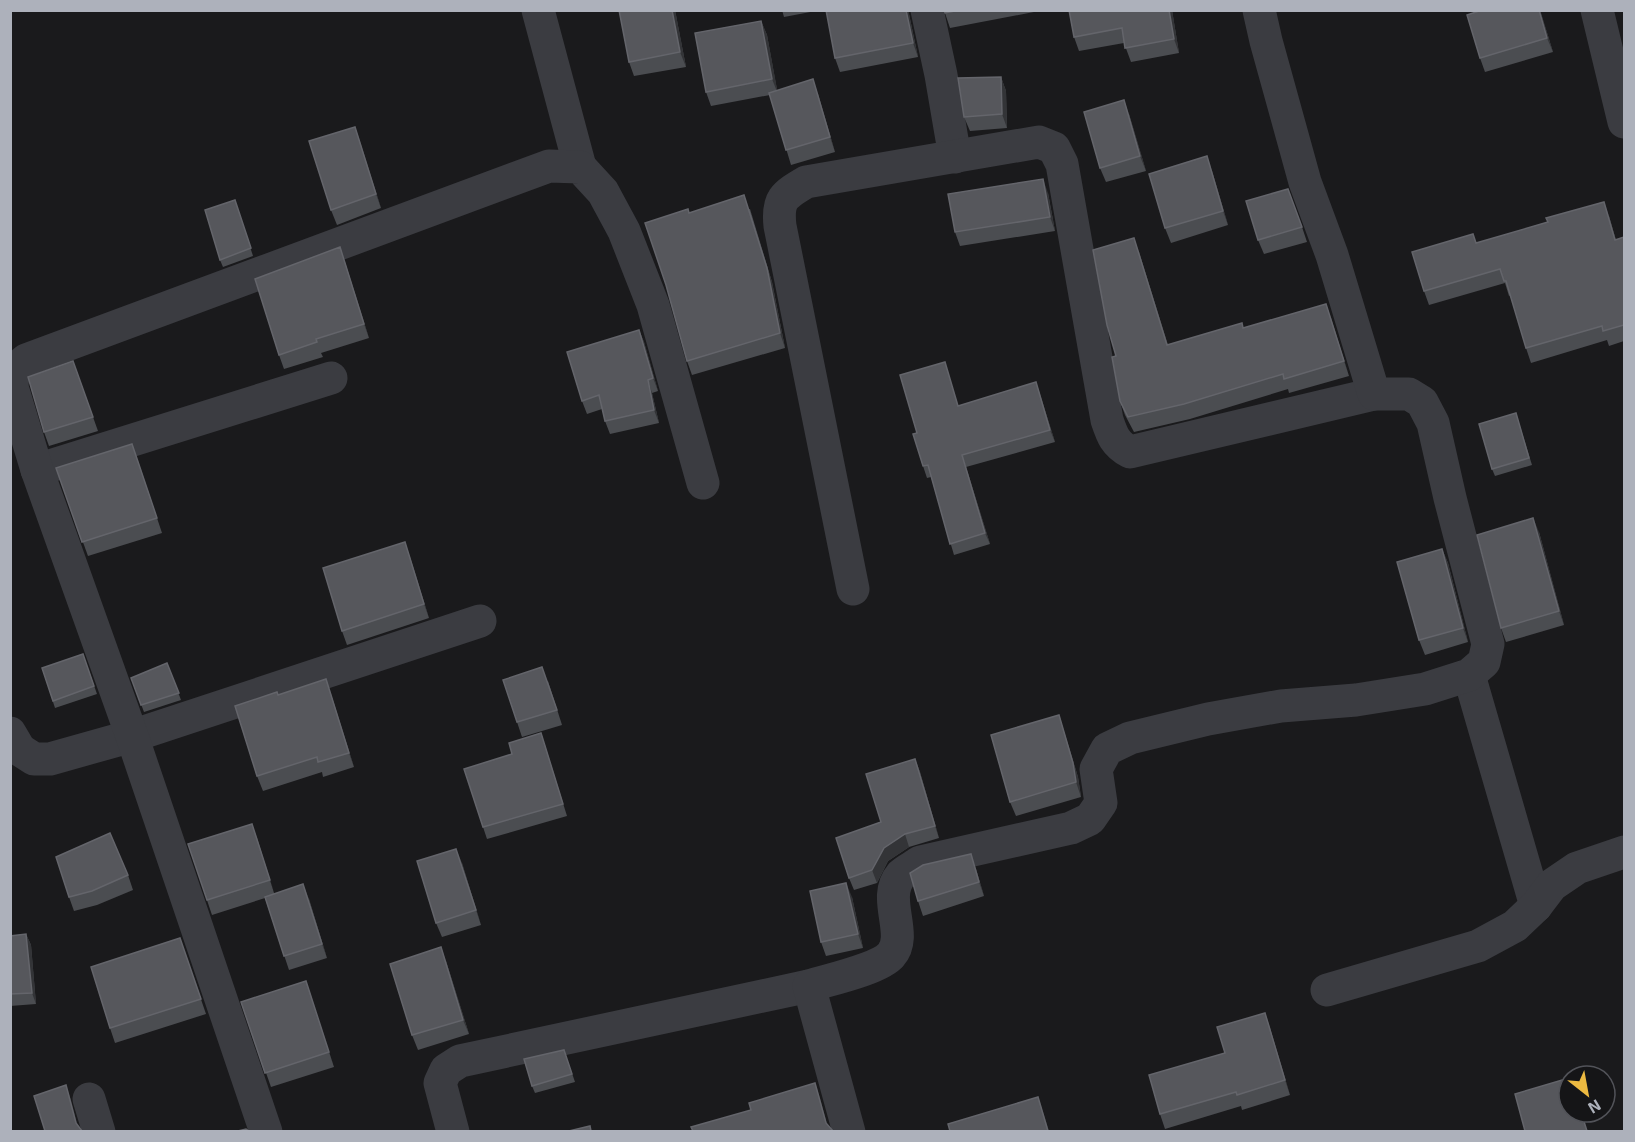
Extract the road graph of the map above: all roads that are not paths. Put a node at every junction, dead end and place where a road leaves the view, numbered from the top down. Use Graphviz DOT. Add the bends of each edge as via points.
graph roads {
  1 [pos="538,10"];
  2 [pos="927,10"];
  3 [pos="1259,10"];
  4 [pos="1597,10"];
  5 [pos="1624,122"];
  6 [pos="955,157"];
  7 [pos="580,167"];
  8 [pos="331,378"];
  9 [pos="1374,394"];
  10 [pos="37,470"];
  11 [pos="704,483"];
  12 [pos="853,589"];
  13 [pos="480,621"];
  14 [pos="1469,675"];
  15 [pos="10,733"];
  16 [pos="132,736"];
  17 [pos="1624,852"];
  18 [pos="1536,906"];
  19 [pos="809,986"];
  20 [pos="1327,990"];
  21 [pos="88,1099"];
  22 [pos="99,1131"];
  23 [pos="266,1131"];
  24 [pos="453,1131"];
  25 [pos="849,1131"];
  1 -- 7 [label="street"];
  2 -- 6 [label="street"];
  3 -- 9 [label="street" via="1305,182"];
  4 -- 5 [label="street"];
  6 -- 9 [label="street" via="1039,142 1054,148 1062,164 1107,420 1118,446 1130,452"];
  6 -- 12 [label="street" via="806,182 788,193 778,210"];
  7 -- 10 [label="street" via="549,166 26,360 13,371 12,387"];
  7 -- 11 [label="street" via="603,192 614,212 649,294"];
  8 -- 10 [label="street"];
  9 -- 14 [label="street" via="1409,394 1422,402 1433,423 1488,644 1484,662"];
  10 -- 16 [label="street"];
  13 -- 16 [label="street"];
  14 -- 18 [label="street"];
  14 -- 19 [label="street" via="1425,689 1281,706 1130,738 1107,749 1096,769 1101,803 1090,819 1071,828 920,862 901,875 893,893 897,940 891,955 875,966"];
  15 -- 16 [label="street" via="20,750 34,759 50,759"];
  16 -- 23 [label="street"];
  17 -- 18 [label="street" via="1577,868 1552,885"];
  18 -- 20 [label="street" via="1515,926 1478,946"];
  19 -- 24 [label="street" via="459,1061 446,1070 440,1083"];
  19 -- 25 [label="street"];
  21 -- 22 [label="street"];
}
